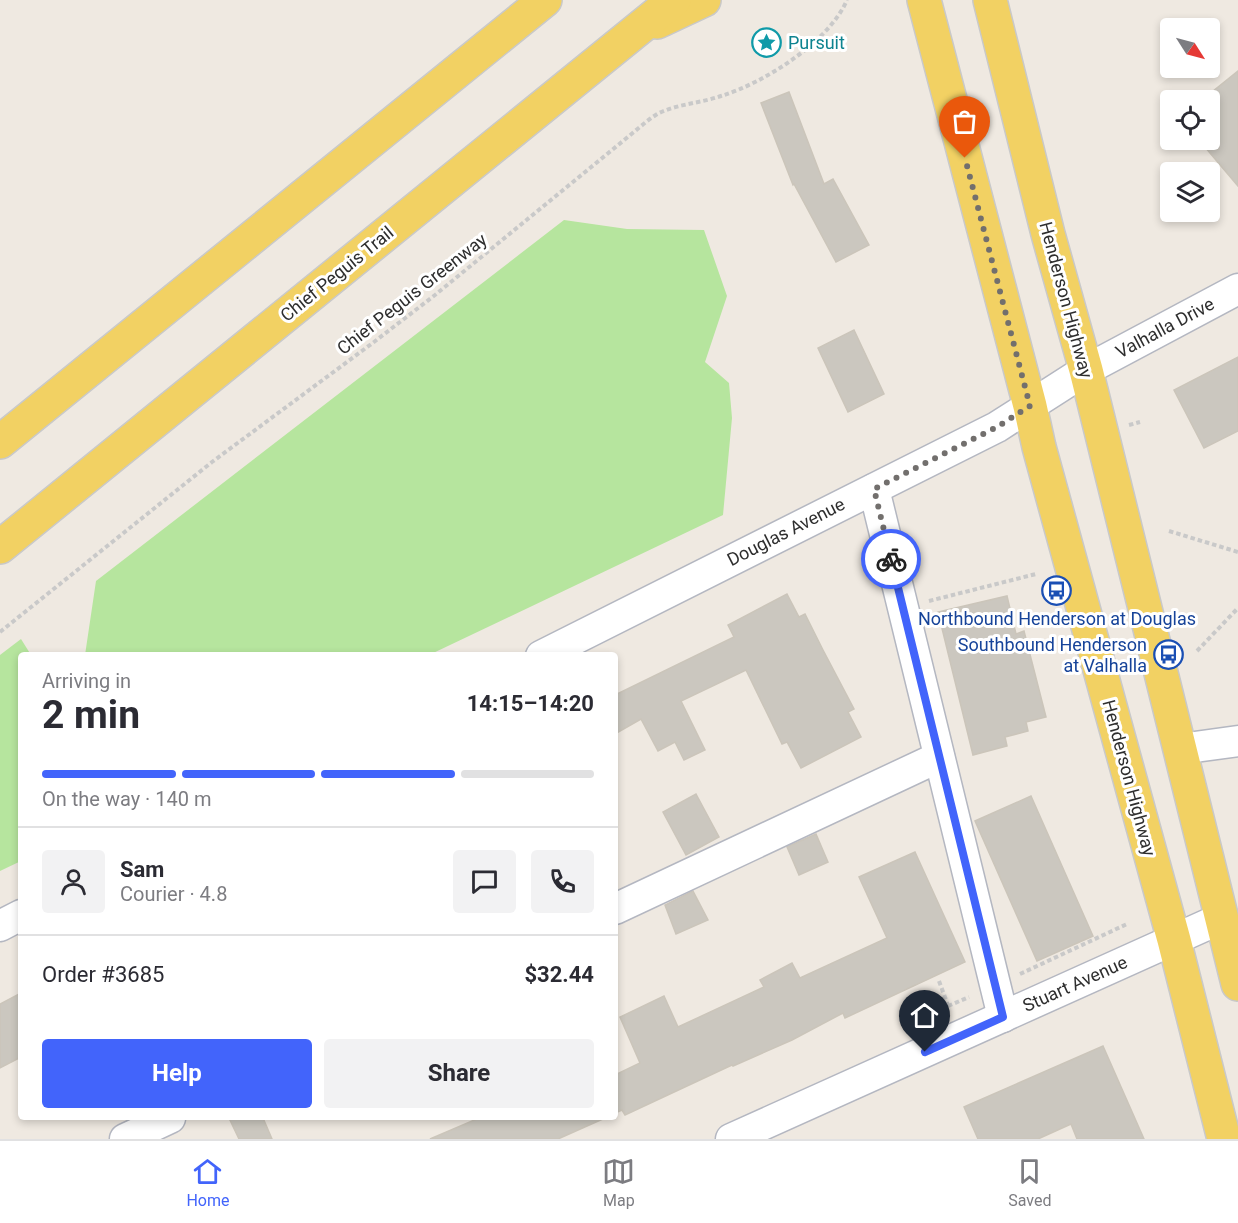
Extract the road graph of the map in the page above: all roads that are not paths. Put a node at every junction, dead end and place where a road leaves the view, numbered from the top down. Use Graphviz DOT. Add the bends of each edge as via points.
graph roads {
  1 [pos="545,0"];
  2 [pos="674,0"];
  3 [pos="704,0"];
  4 [pos="924,0"];
  5 [pos="992,4"];
  6 [pos="632,35"];
  7 [pos="1238,289"];
  8 [pos="1086,370"];
  9 [pos="1030,406"];
  10 [pos="0,442"];
  11 [pos="874,489"];
  12 [pos="0,547"];
  13 [pos="548,652"];
  14 [pos="1238,741"];
  15 [pos="1180,749"];
  16 [pos="939,757"];
  17 [pos="618,908"];
  18 [pos="18,917"];
  19 [pos="1222,918"];
  20 [pos="0,926"];
  21 [pos="1174,940"];
  22 [pos="1238,984"];
  23 [pos="1003,1017"];
  24 [pos="166,1120"];
  25 [pos="124,1139"];
  26 [pos="731,1139"];
  27 [pos="1224,1139"];
  1 -- 10 [label="main road"];
  2 -- 6 [label="main road, Chief Peguis Trail"];
  3 -- 6 [label="main road"];
  4 -- 9 [label="main road, Henderson Highway"];
  5 -- 8 [label="main road, Henderson Highway"];
  6 -- 12 [label="main road, Chief Peguis Trail"];
  7 -- 8 [label="street, Valhalla Drive"];
  8 -- 9 [label="street, Valhalla Drive"];
  8 -- 15 [label="main road, Henderson Highway"];
  9 -- 11 [label="street, Douglas Avenue" via="997,427"];
  9 -- 21 [label="main road, Henderson Highway"];
  11 -- 13 [label="street, Douglas Avenue"];
  11 -- 16 [label="street"];
  14 -- 15 [label="street"];
  15 -- 19 [label="main road, Henderson Highway"];
  16 -- 17 [label="street"];
  16 -- 23 [label="street"];
  18 -- 20 [label="street"];
  19 -- 21 [label="street, Stuart Avenue"];
  19 -- 22 [label="main road, Henderson Highway"];
  21 -- 23 [label="street, Stuart Avenue"];
  21 -- 27 [label="main road, Henderson Highway"];
  23 -- 26 [label="street, Stuart Avenue"];
  24 -- 25 [label="street"];
}
